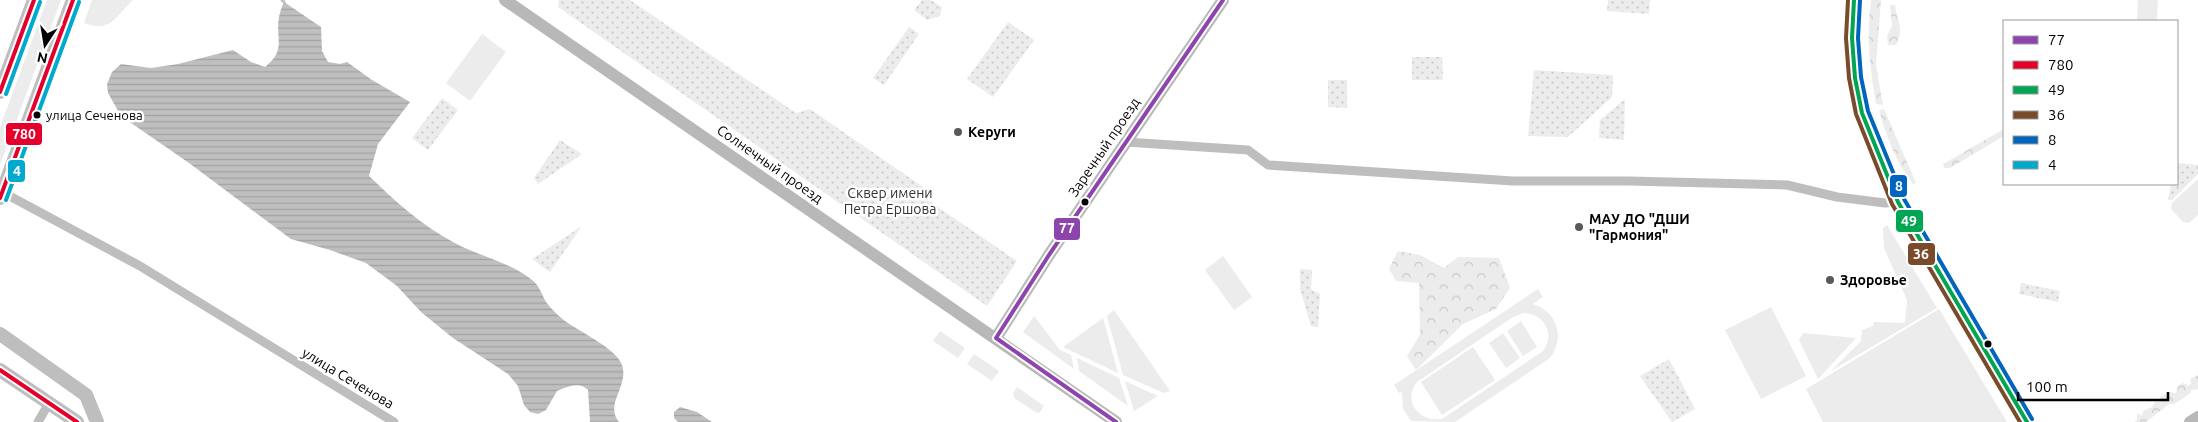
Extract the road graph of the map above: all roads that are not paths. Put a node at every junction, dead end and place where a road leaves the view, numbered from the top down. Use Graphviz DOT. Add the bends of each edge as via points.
graph roads {
  1 [pos="34,0"];
  2 [pos="73,0"];
  3 [pos="504,0"];
  4 [pos="1223,0"];
  5 [pos="1854,0"];
  6 [pos="0,92"];
  7 [pos="1126,142"];
  8 [pos="1,195"];
  9 [pos="1898,202"];
  10 [pos="0,334"];
  11 [pos="996,338"];
  12 [pos="0,370"];
  13 [pos="48,403"];
  14 [pos="2198,417"];
  15 [pos="38,422"];
  16 [pos="77,422"];
  17 [pos="97,422"];
  18 [pos="394,422"];
  19 [pos="1116,422"];
  20 [pos="2027,422"];
  21 [pos="2190,422"];
  1 -- 6 [label="main road"];
  2 -- 8 [label="main road"];
  3 -- 11 [label="street, Солнечный проезд"];
  4 -- 7 [label="street, Заречный проезд"];
  5 -- 9 [label="street" via="1852,38 1862,113"];
  7 -- 9 [label="street" via="1248,150 1268,164 1278,165 1512,181 1787,185 1837,197"];
  7 -- 11 [label="street, Заречный проезд"];
  8 -- 18 [label="street, улица Сеченова" via="140,266"];
  9 -- 20 [label="street"];
  10 -- 17 [label="main road" via="86,396"];
  11 -- 19 [label="street, Солнечный проезд"];
  12 -- 13 [label="main road"];
  13 -- 15 [label="street"];
  13 -- 16 [label="main road"];
  14 -- 21 [label="street"];
}
